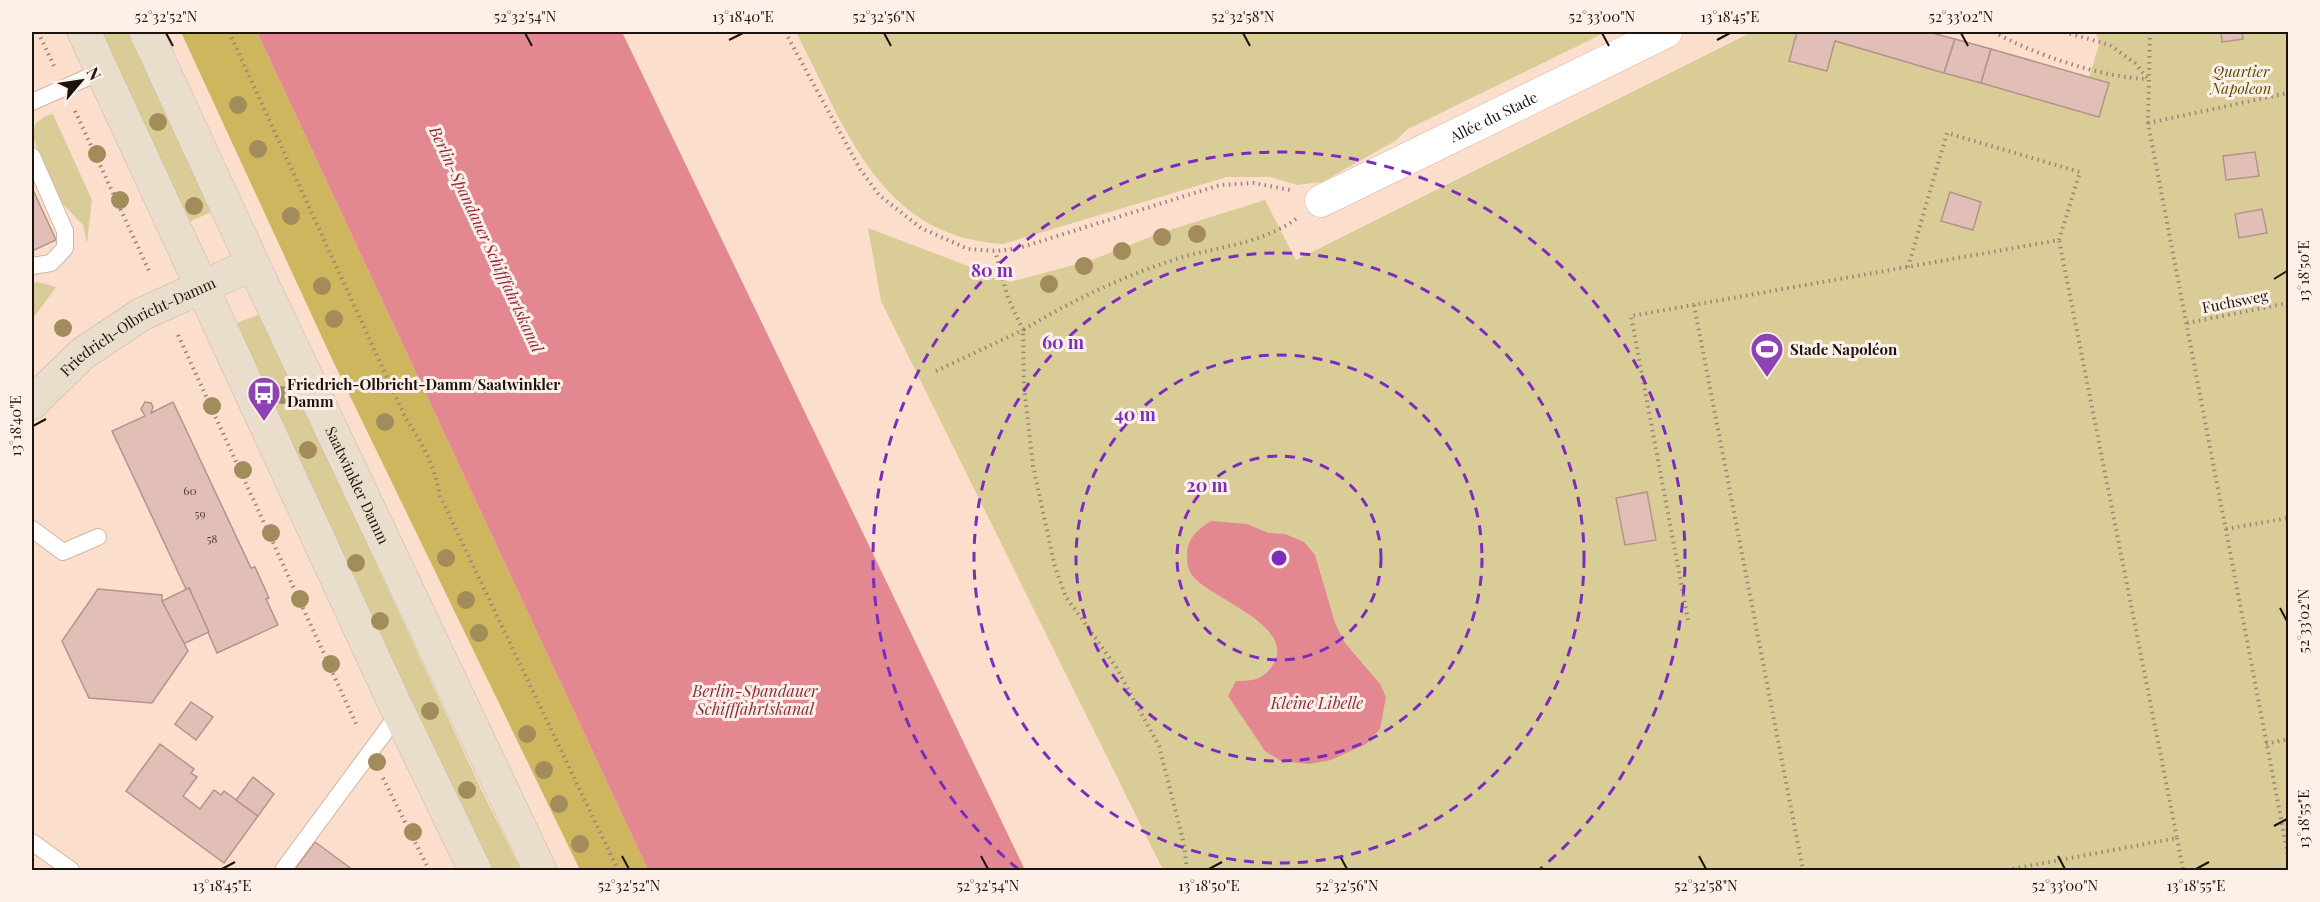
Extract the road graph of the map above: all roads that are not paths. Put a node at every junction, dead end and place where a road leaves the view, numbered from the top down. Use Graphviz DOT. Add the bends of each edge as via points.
graph roads {
  1 [pos="84,32"];
  2 [pos="146,32"];
  3 [pos="1666,32"];
  4 [pos="102,70"];
  5 [pos="32,102"];
  6 [pos="32,156"];
  7 [pos="1321,201"];
  8 [pos="253,264"];
  9 [pos="32,266"];
  10 [pos="202,287"];
  11 [pos="32,403"];
  12 [pos="32,530"];
  13 [pos="98,537"];
  14 [pos="399,713"];
  15 [pos="32,842"];
  16 [pos="71,870"];
  17 [pos="283,870"];
  18 [pos="475,870"];
  19 [pos="540,870"];
  1 -- 4 [label="main road"];
  2 -- 8 [label="main road, Saatwinkler Damm"];
  3 -- 7 [label="street, Allée du Stade"];
  4 -- 5 [label="lane"];
  4 -- 10 [label="main road"];
  6 -- 9 [label="lane" via="65,231 66,248 51,263"];
  8 -- 10 [label="main road, Friedrich-Olbricht-Damm"];
  8 -- 19 [label="main road, Saatwinkler Damm"];
  10 -- 11 [label="main road, Friedrich-Olbricht-Damm" via="142,314 82,354"];
  10 -- 14 [label="main road"];
  12 -- 13 [label="lane" via="63,552"];
  14 -- 17 [label="lane"];
  14 -- 18 [label="main road"];
  15 -- 16 [label="lane"];
}
